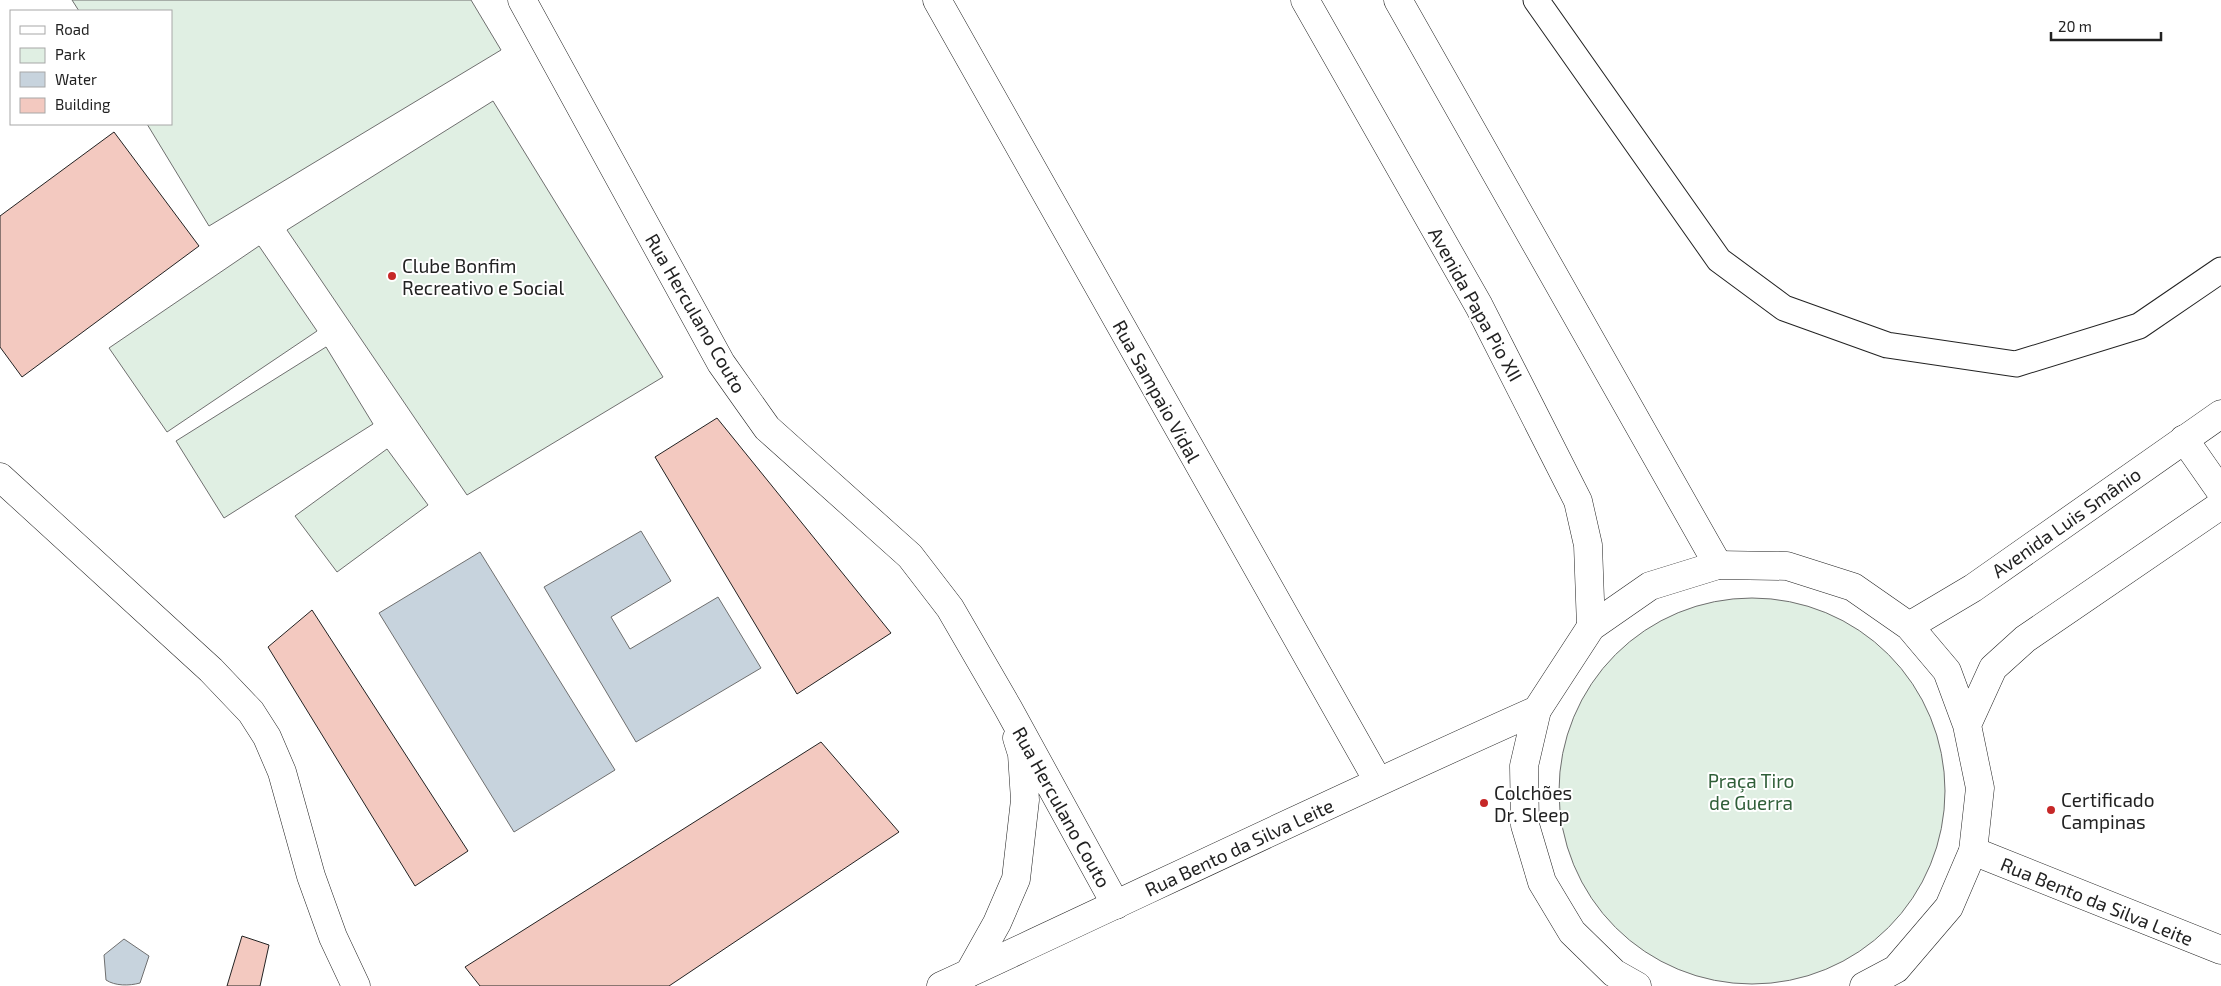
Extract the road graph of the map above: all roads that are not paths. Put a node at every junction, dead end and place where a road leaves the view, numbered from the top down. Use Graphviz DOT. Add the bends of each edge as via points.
graph roads {
  1 [pos="522,0"];
  2 [pos="937,0"];
  3 [pos="1305,0"];
  4 [pos="1398,0"];
  5 [pos="1536,0"];
  6 [pos="2221,270"];
  7 [pos="2221,414"];
  8 [pos="2184,440"];
  9 [pos="0,477"];
  10 [pos="2221,492"];
  11 [pos="2221,505"];
  12 [pos="1718,565"];
  13 [pos="1909,626"];
  14 [pos="1591,628"];
  15 [pos="1008,708"];
  16 [pos="1537,710"];
  17 [pos="1967,725"];
  18 [pos="1378,781"];
  19 [pos="1973,851"];
  20 [pos="1116,906"];
  21 [pos="2221,950"];
  22 [pos="969,973"];
  23 [pos="356,986"];
  24 [pos="941,986"];
  25 [pos="1637,986"];
  26 [pos="1864,986"];
  1 -- 15 [label="street, Rua Herculano Couto" via="721,363 767,428 910,556 950,608"];
  2 -- 18 [label="street, Rua Sampaio Vidal"];
  3 -- 14 [label="street, Avenida Papa Pio XII" via="1480,306 1578,501 1588,545"];
  4 -- 12 [label="street"];
  5 -- 6 [label="street" via="1719,260 1784,308 1887,345 2016,364 2139,326"];
  7 -- 8 [label="street, Avenida Luis Smânio"];
  8 -- 10 [label="street"];
  8 -- 13 [label="street, Avenida Luis Smânio" via="1974,588"];
  9 -- 23 [label="street" via="211,670 251,712 268,737 282,772 311,876 333,937"];
  11 -- 17 [label="street" via="2024,639 1993,668"];
  12 -- 13 [label="street" via="1788,566 1853,587"];
  12 -- 14 [label="street" via="1650,586"];
  13 -- 17 [label="street" via="1947,671"];
  14 -- 16 [label="street"];
  15 -- 20 [label="street, Rua Herculano Couto"];
  15 -- 22 [label="street, Rua Herculano Couto" via="1022,754 1025,800 1016,879 997,924"];
  16 -- 18 [label="street, Rua Bento da Silva Leite"];
  16 -- 25 [label="street" via="1524,766 1525,825 1542,882 1572,932 1614,973"];
  17 -- 19 [label="street" via="1980,788"];
  18 -- 20 [label="street, Rua Bento da Silva Leite"];
  19 -- 21 [label="street, Rua Bento da Silva Leite"];
  19 -- 26 [label="street" via="1949,907 1896,969"];
  20 -- 22 [label="street, Rua Bento da Silva Leite"];
  22 -- 24 [label="street, Rua Bento da Silva Leite"];
}
